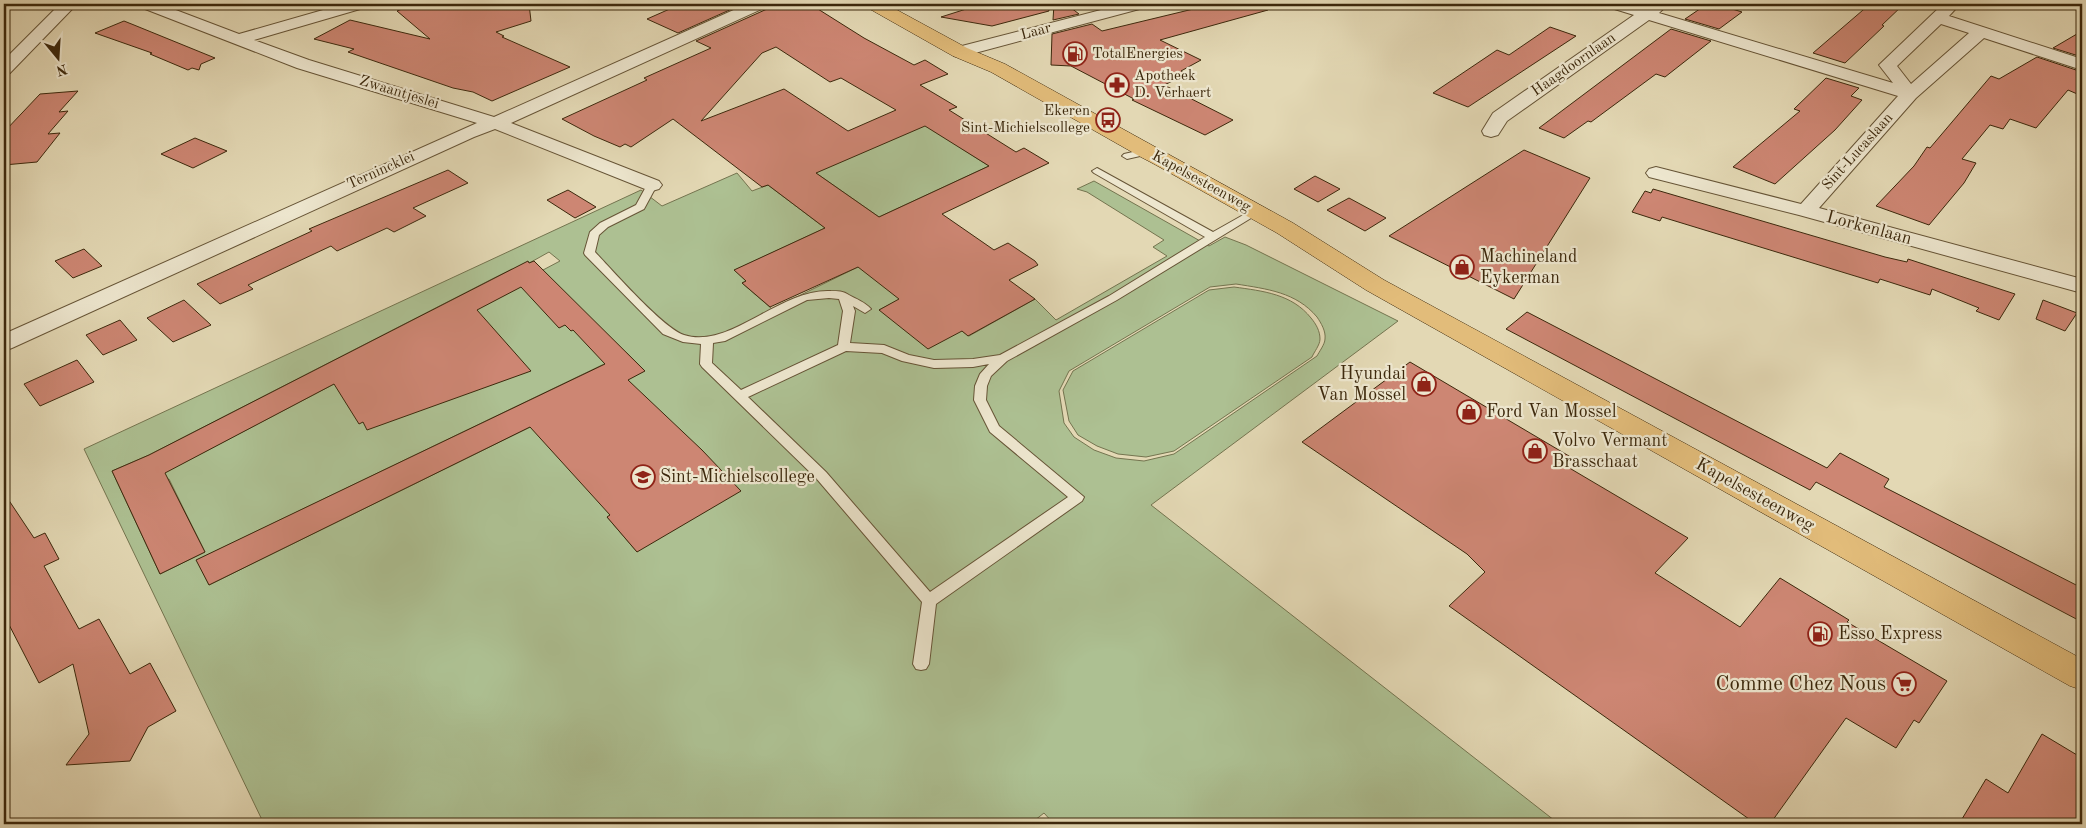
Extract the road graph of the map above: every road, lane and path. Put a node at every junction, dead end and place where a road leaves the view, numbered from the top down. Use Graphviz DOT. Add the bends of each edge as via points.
graph roads {
  1 [pos="69,4"];
  2 [pos="146,4"];
  3 [pos="361,4"];
  4 [pos="760,4"];
  5 [pos="874,4"];
  6 [pos="1141,4"];
  7 [pos="1614,4"];
  8 [pos="1952,4"];
  9 [pos="1654,9"];
  10 [pos="1939,18"];
  11 [pos="1980,32"];
  12 [pos="238,38"];
  13 [pos="960,52"];
  14 [pos="2082,65"];
  15 [pos="4,69"];
  16 [pos="1910,94"];
  17 [pos="495,123"];
  18 [pos="1491,131"];
  19 [pos="1097,171"];
  20 [pos="1656,173"];
  21 [pos="652,185"];
  22 [pos="1806,211"];
  23 [pos="1246,217"];
  24 [pos="1213,237"];
  25 [pos="2082,286"];
  26 [pos="843,295"];
  27 [pos="865,309"];
  28 [pos="708,341"];
  29 [pos="4,343"];
  30 [pos="844,347"];
  31 [pos="1003,358"];
  32 [pos="739,396"];
  33 [pos="929,601"];
  34 [pos="921,664"];
  35 [pos="2082,676"];
  1 -- 15 [label="street"];
  2 -- 12 [label="street, Zwaantjeslei"];
  3 -- 12 [label="street"];
  4 -- 17 [label="street, Ternincklei"];
  5 -- 13 [label="main road, Kapelsesteenweg"];
  6 -- 13 [label="street, Laar"];
  7 -- 9 [label="street"];
  8 -- 10 [label="street"];
  9 -- 16 [label="street"];
  9 -- 18 [label="street, Haagdoornlaan" via="1500,117"];
  10 -- 11 [label="street"];
  10 -- 16 [label="street" via="1888,65"];
  11 -- 14 [label="street"];
  11 -- 16 [label="street, Sint-Lucaslaan"];
  12 -- 17 [label="street, Zwaantjeslei" via="303,64"];
  13 -- 23 [label="main road, Kapelsesteenweg" via="984,73 1122,150 1164,160"];
  16 -- 22 [label="street, Sint-Lucaslaan"];
  17 -- 21 [label="street, Zwaantjeslei"];
  17 -- 29 [label="street, Ternincklei"];
  19 -- 24 [label="lane"];
  20 -- 22 [label="street, Lorkenlaan"];
  21 -- 28 [label="lane" via="640,207 604,225 594,234 588,253 667,331 679,338"];
  22 -- 25 [label="street, Lorkenlaan"];
  23 -- 24 [label="lane"];
  23 -- 35 [label="main road, Kapelsesteenweg" via="1285,250 1375,284"];
  24 -- 31 [label="lane" via="1113,298"];
  26 -- 27 [label="lane"];
  26 -- 28 [label="lane" via="804,297 721,338"];
  26 -- 30 [label="lane" via="848,311"];
  28 -- 32 [label="lane" via="706,364"];
  30 -- 31 [label="lane" via="884,349 934,364"];
  30 -- 32 [label="lane"];
  31 -- 33 [label="lane" via="986,374 981,386 980,400 994,429 1077,497"];
  32 -- 33 [label="lane" via="821,475"];
  33 -- 34 [label="lane"];
}
